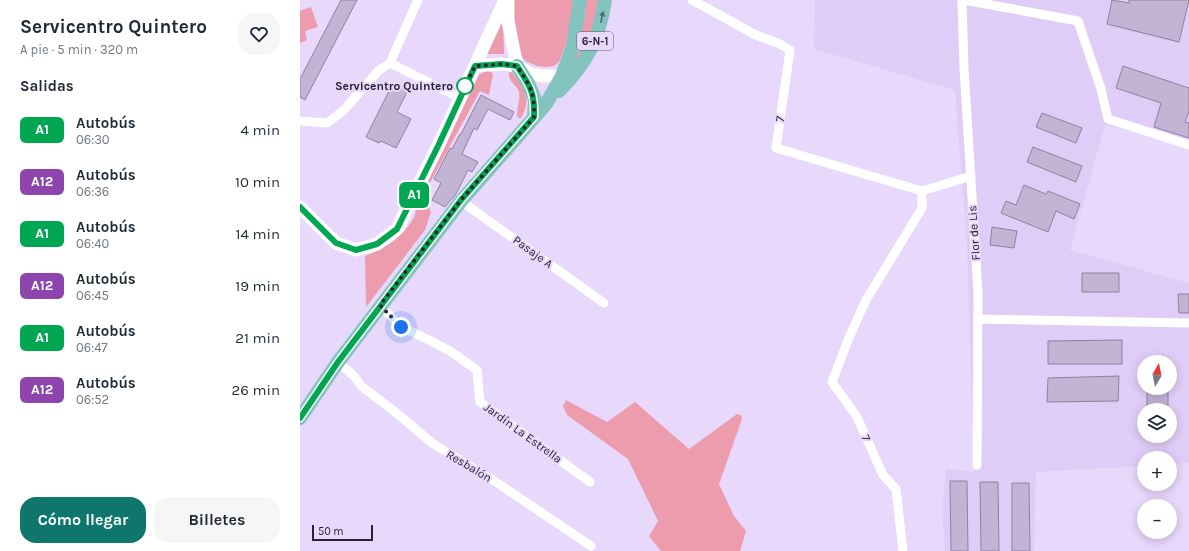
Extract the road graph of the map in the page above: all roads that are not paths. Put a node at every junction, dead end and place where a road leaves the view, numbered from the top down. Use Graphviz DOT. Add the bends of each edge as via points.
graph roads {
  1 [pos="418,0"];
  2 [pos="505,0"];
  3 [pos="508,0"];
  4 [pos="580,0"];
  5 [pos="605,0"];
  6 [pos="692,0"];
  7 [pos="963,0"];
  8 [pos="390,63"];
  9 [pos="475,66"];
  10 [pos="517,66"];
  11 [pos="568,76"];
  12 [pos="460,98"];
  13 [pos="534,117"];
  14 [pos="300,121"];
  15 [pos="1189,144"];
  16 [pos="970,176"];
  17 [pos="922,191"];
  18 [pos="461,200"];
  19 [pos="300,207"];
  20 [pos="604,303"];
  21 [pos="380,305"];
  22 [pos="978,318"];
  23 [pos="1189,323"];
  24 [pos="338,362"];
  25 [pos="300,418"];
  26 [pos="977,466"];
  27 [pos="590,482"];
  28 [pos="591,546"];
  29 [pos="903,551"];
  1 -- 8 [label="street"];
  2 -- 9 [label="main road"];
  3 -- 10 [label="main road" via="508,21"];
  4 -- 11 [label="main road"];
  11 -- 5 [label="main road, 6-N-1, one-way" via="594,45"];
  6 -- 17 [label="street, 7" via="756,35 790,50 776,148"];
  7 -- 15 [label="street" via="1078,21 1101,89 1108,119"];
  7 -- 16 [label="street, Flor de Lis"];
  8 -- 12 [label="street"];
  8 -- 14 [label="street" via="378,71 344,110 327,123"];
  9 -- 10 [label="main road"];
  9 -- 12 [label="main road"];
  10 -- 11 [label="main road" via="531,74"];
  10 -- 13 [label="main road" via="535,100"];
  11 -- 13 [label="main road"];
  12 -- 19 [label="main road" via="397,229 377,244 356,250 336,243"];
  13 -- 18 [label="main road"];
  16 -- 17 [label="street"];
  16 -- 22 [label="street, Flor de Lis"];
  17 -- 29 [label="street, 7" via="922,208 866,300 832,382 857,417 883,475 896,489"];
  18 -- 20 [label="street, Pasaje A"];
  18 -- 21 [label="main road"];
  21 -- 24 [label="main road"];
  21 -- 27 [label="street, Jardín La Estrella" via="401,327 443,347 477,370 480,402"];
  22 -- 23 [label="street"];
  22 -- 26 [label="street, Flor de Lis"];
  24 -- 25 [label="main road"];
  24 -- 28 [label="street, Resbalón" via="361,386 432,443 499,484"];
}
